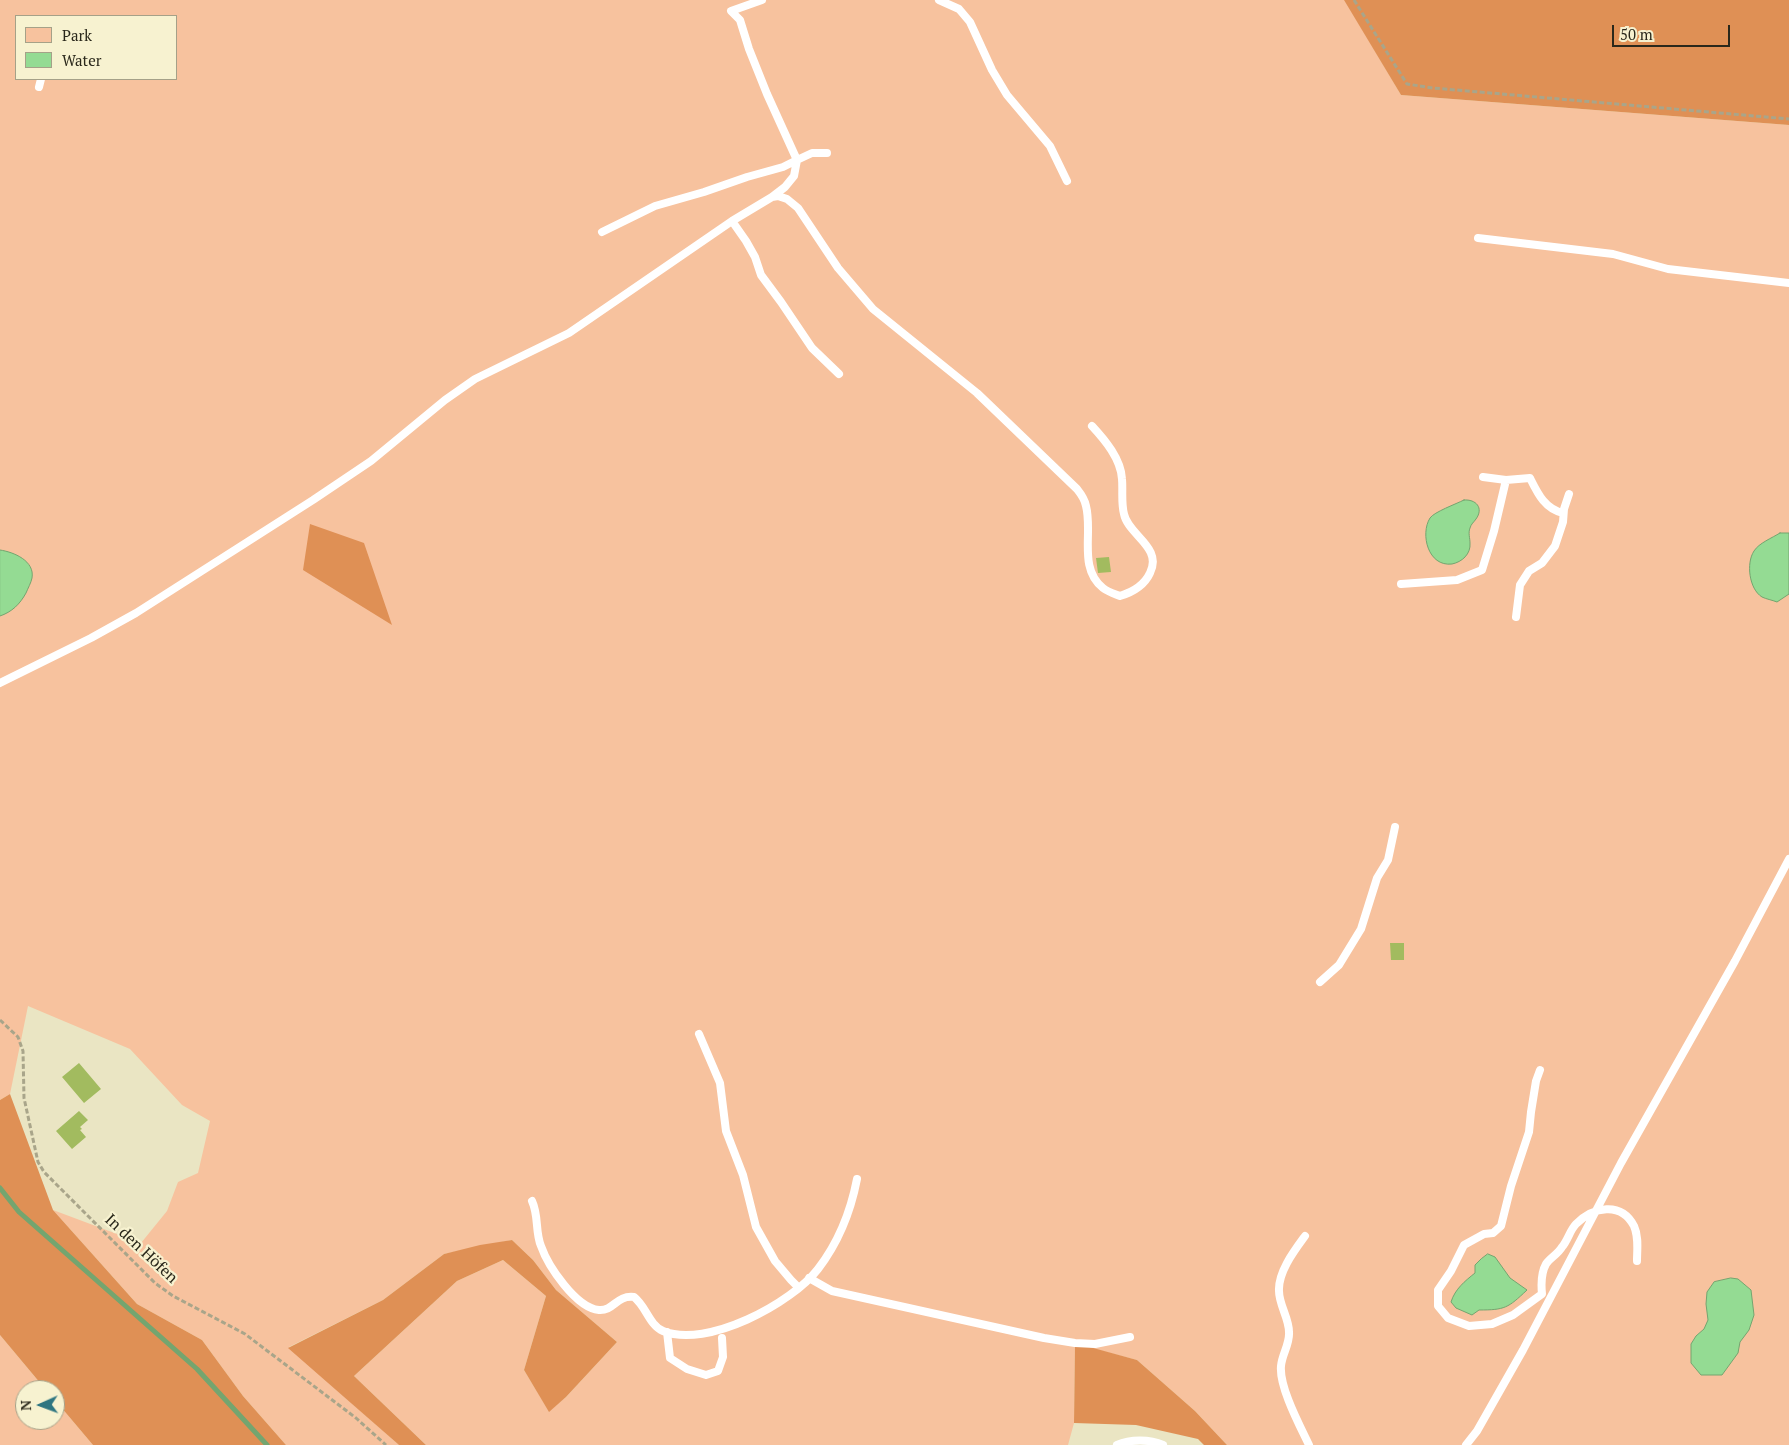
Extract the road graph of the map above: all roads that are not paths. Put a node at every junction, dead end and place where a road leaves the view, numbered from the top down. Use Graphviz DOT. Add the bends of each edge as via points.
graph roads {
  1 [pos="762,0"];
  2 [pos="939,0"];
  3 [pos="827,153"];
  4 [pos="797,160"];
  5 [pos="1066,181"];
  6 [pos="772,197"];
  7 [pos="732,221"];
  8 [pos="602,232"];
  9 [pos="1478,238"];
  10 [pos="1789,284"];
  11 [pos="839,374"];
  12 [pos="1092,426"];
  13 [pos="1483,477"];
  14 [pos="1506,480"];
  15 [pos="1569,494"];
  16 [pos="1563,513"];
  17 [pos="1401,584"];
  18 [pos="1516,617"];
  19 [pos="0,683"];
  20 [pos="1395,827"];
  21 [pos="1789,859"];
  22 [pos="1320,982"];
  23 [pos="699,1034"];
  24 [pos="1540,1070"];
  25 [pos="857,1179"];
  26 [pos="532,1201"];
  27 [pos="1597,1210"];
  28 [pos="1304,1236"];
  29 [pos="1637,1261"];
  30 [pos="809,1278"];
  31 [pos="799,1288"];
  32 [pos="667,1332"];
  33 [pos="1130,1337"];
  34 [pos="722,1338"];
  35 [pos="1117,1445"];
  36 [pos="1163,1445"];
  37 [pos="1309,1445"];
  38 [pos="1466,1445"];
  1 -- 4 [label="lane" via="732,11 740,20 767,94"];
  2 -- 5 [label="lane" via="959,9 970,22 1007,95 1050,146"];
  3 -- 4 [label="lane" via="812,153"];
  4 -- 6 [label="lane" via="794,176"];
  4 -- 8 [label="lane" via="655,206"];
  6 -- 7 [label="lane"];
  6 -- 12 [label="lane" via="787,199 798,208 838,268 873,309 977,393 1077,489 1086,506 1087,547 1092,573 1103,588 1120,596 1141,586 1154,566 1152,555 1124,515 1122,476 1108,443"];
  7 -- 11 [label="lane" via="756,257 760,275 812,348"];
  7 -- 19 [label="lane" via="569,334 468,384 371,461 136,613"];
  9 -- 10 [label="lane" via="1613,254 1668,269"];
  13 -- 14 [label="lane"];
  14 -- 16 [label="lane" via="1530,478 1539,497 1553,511"];
  14 -- 17 [label="lane" via="1482,570 1457,580"];
  15 -- 16 [label="lane"];
  16 -- 18 [label="lane" via="1555,546 1542,563 1530,570 1520,585"];
  20 -- 22 [label="lane" via="1388,860 1377,878 1361,929 1340,965"];
  21 -- 27 [label="lane"];
  23 -- 31 [label="lane" via="720,1083 726,1131 743,1175 756,1227 775,1261"];
  24 -- 27 [label="lane" via="1529,1132 1501,1226 1493,1233 1484,1234 1464,1245 1438,1290 1438,1306 1448,1318 1469,1326 1492,1324 1513,1315 1542,1294 1541,1280 1546,1264 1562,1248 1575,1225"];
  25 -- 30 [label="lane" via="833,1245"];
  26 -- 32 [label="lane" via="540,1246 567,1289 586,1305 601,1310 622,1298 634,1297 644,1306 654,1324"];
  27 -- 29 [label="lane" via="1609,1208 1625,1215 1634,1226 1638,1240"];
  27 -- 38 [label="lane" via="1523,1350"];
  28 -- 37 [label="lane" via="1288,1262 1278,1292 1289,1328 1281,1363 1282,1378"];
  30 -- 31 [label="lane"];
  30 -- 33 [label="lane" via="832,1292 1044,1338 1095,1344"];
  31 -- 32 [label="lane" via="737,1325 697,1334"];
  32 -- 34 [label="lane" via="670,1358 706,1375 718,1371"];
  35 -- 36 [label="lane" via="1126,1441"];
}
